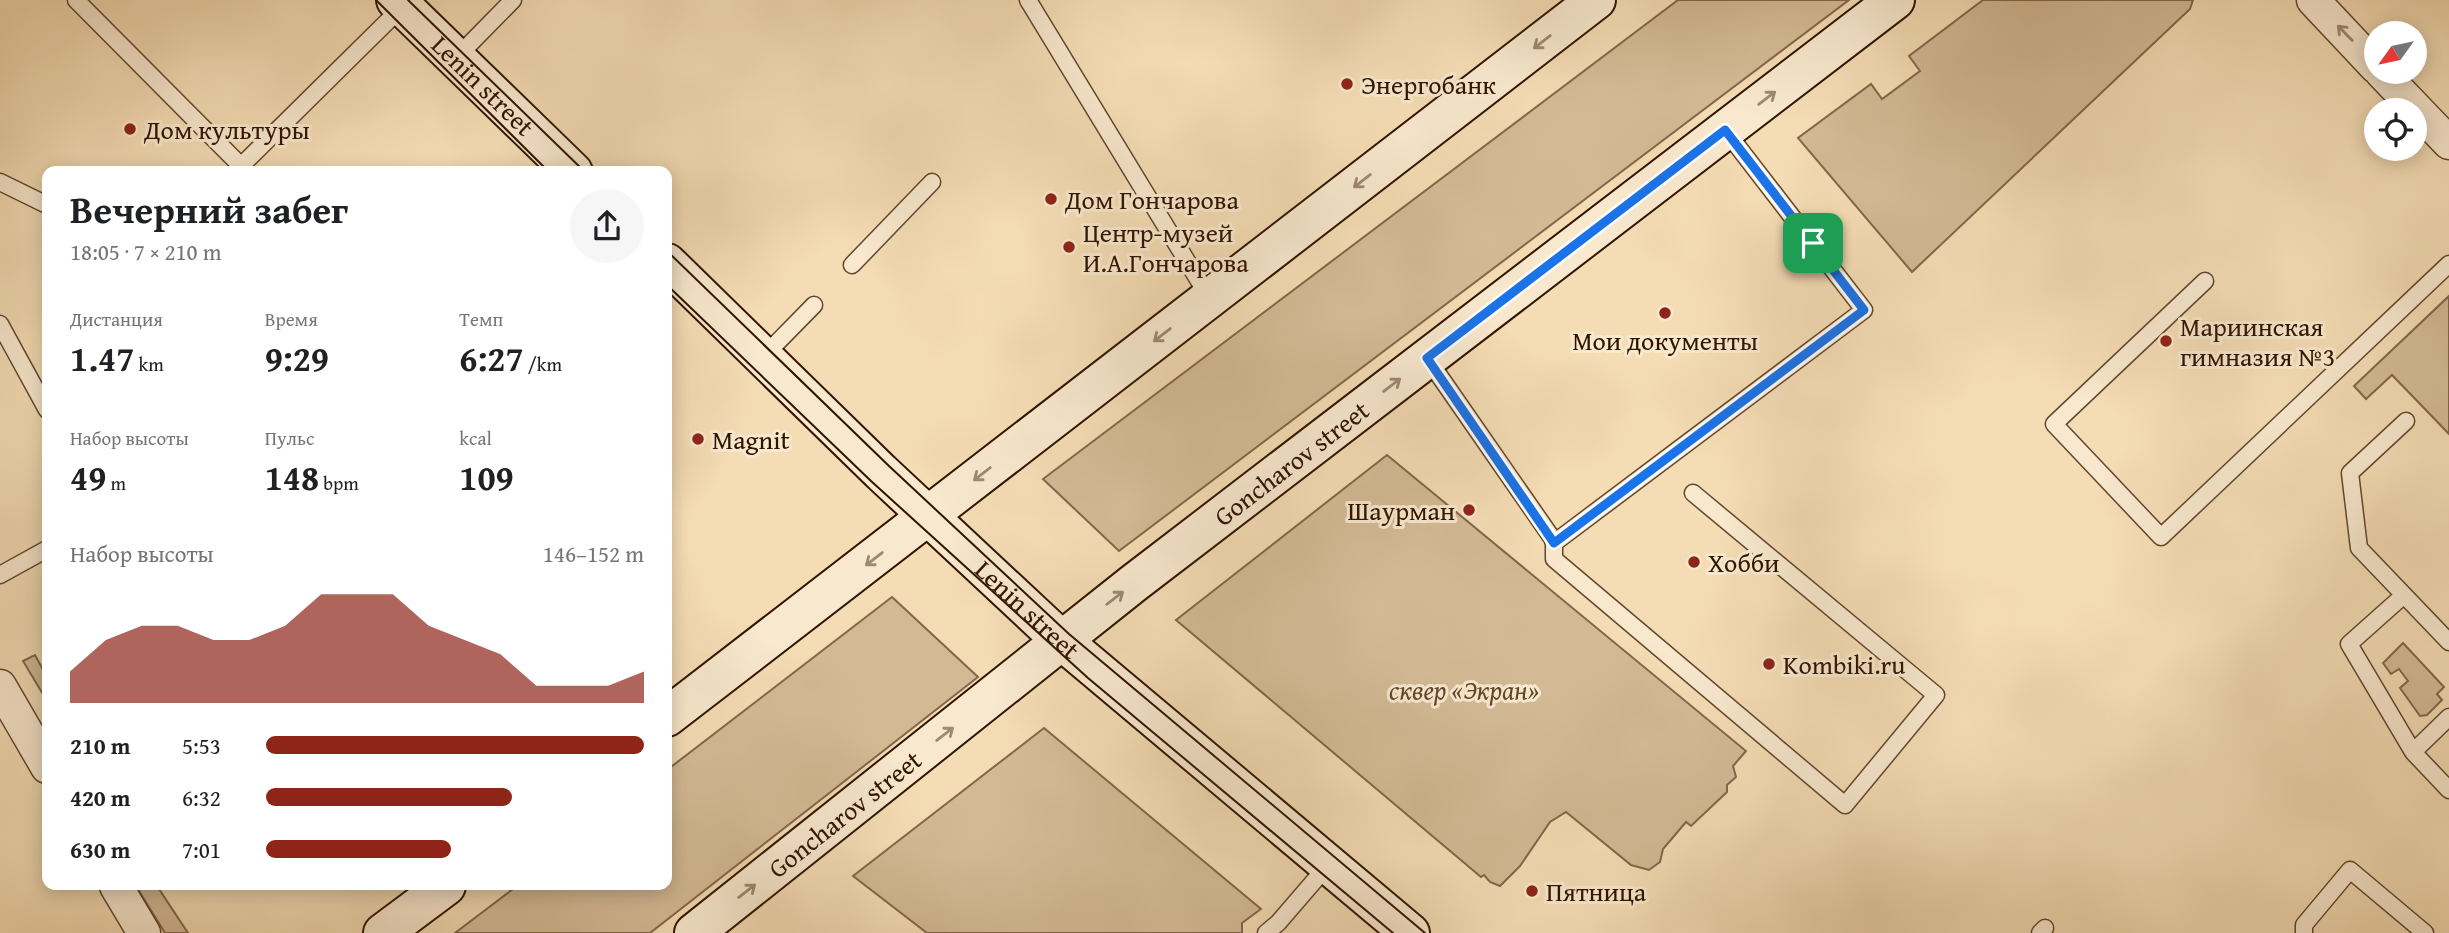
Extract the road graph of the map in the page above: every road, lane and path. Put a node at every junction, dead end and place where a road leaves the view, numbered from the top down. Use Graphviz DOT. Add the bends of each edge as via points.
graph roads {
  1 [pos="76,0"];
  2 [pos="513,0"];
  3 [pos="1028,0"];
  4 [pos="1595,0"];
  5 [pos="1895,0"];
  6 [pos="2313,0"];
  7 [pos="400,3"];
  8 [pos="2364,53"];
  9 [pos="456,58"];
  10 [pos="2394,84"];
  11 [pos="1725,130"];
  12 [pos="2446,132"];
  13 [pos="565,166"];
  14 [pos="0,182"];
  15 [pos="932,182"];
  16 [pos="42,203"];
  17 [pos="2449,264"];
  18 [pos="852,265"];
  19 [pos="672,268"];
  20 [pos="2205,281"];
  21 [pos="1210,299"];
  22 [pos="814,305"];
  23 [pos="0,324"];
  24 [pos="763,357"];
  25 [pos="1427,358"];
  26 [pos="42,401"];
  27 [pos="2406,421"];
  28 [pos="1693,493"];
  29 [pos="928,517"];
  30 [pos="1554,543"];
  31 [pos="42,552"];
  32 [pos="0,575"];
  33 [pos="2404,595"];
  34 [pos="1061,640"];
  35 [pos="2449,642"];
  36 [pos="0,686"];
  37 [pos="672,713"];
  38 [pos="2449,717"];
  39 [pos="2413,752"];
  40 [pos="42,758"];
  41 [pos="2449,790"];
  42 [pos="1328,865"];
  43 [pos="118,890"];
  44 [pos="441,890"];
  45 [pos="144,933"];
  46 [pos="383,933"];
  47 [pos="694,933"];
  48 [pos="1265,933"];
  49 [pos="1410,933"];
  50 [pos="2304,933"];
  51 [pos="2425,933"];
  1 -- 7 [label="lane" via="241,166"];
  2 -- 9 [label="lane"];
  3 -- 21 [label="lane"];
  4 -- 21 [label="main road, one-way"];
  11 -- 5 [label="main road, Goncharov street, one-way"];
  8 -- 6 [label="street, one-way"];
  7 -- 9 [label="main road, Lenin street"];
  9 -- 13 [label="main road, Lenin street"];
  10 -- 12 [label="street"];
  11 -- 25 [label="main road, Goncharov street"];
  11 -- 30 [label="lane" via="1864,310"];
  14 -- 16 [label="lane"];
  15 -- 18 [label="lane"];
  17 -- 20 [label="lane" via="2161,537 2054,424"];
  19 -- 24 [label="main road, Lenin street"];
  21 -- 29 [label="main road, one-way"];
  22 -- 24 [label="lane"];
  23 -- 26 [label="lane"];
  24 -- 29 [label="main road, Lenin street"];
  25 -- 30 [label="lane"];
  34 -- 25 [label="main road, Goncharov street, one-way"];
  27 -- 33 [label="lane" via="2350,472 2360,548"];
  28 -- 30 [label="lane" via="1936,695 1846,806 1554,559"];
  29 -- 34 [label="main road, Lenin street"];
  29 -- 37 [label="main road, one-way"];
  31 -- 32 [label="lane"];
  33 -- 35 [label="lane"];
  33 -- 39 [label="lane" via="2349,644"];
  34 -- 42 [label="main road, Lenin street"];
  47 -- 34 [label="main road, Goncharov street, one-way"];
  36 -- 40 [label="street"];
  38 -- 39 [label="lane"];
  39 -- 41 [label="lane"];
  42 -- 48 [label="lane"];
  42 -- 49 [label="main road, Lenin street"];
  43 -- 45 [label="street"];
  44 -- 46 [label="main road"];
  50 -- 51 [label="lane" via="2304,925 2350,870"];
}
